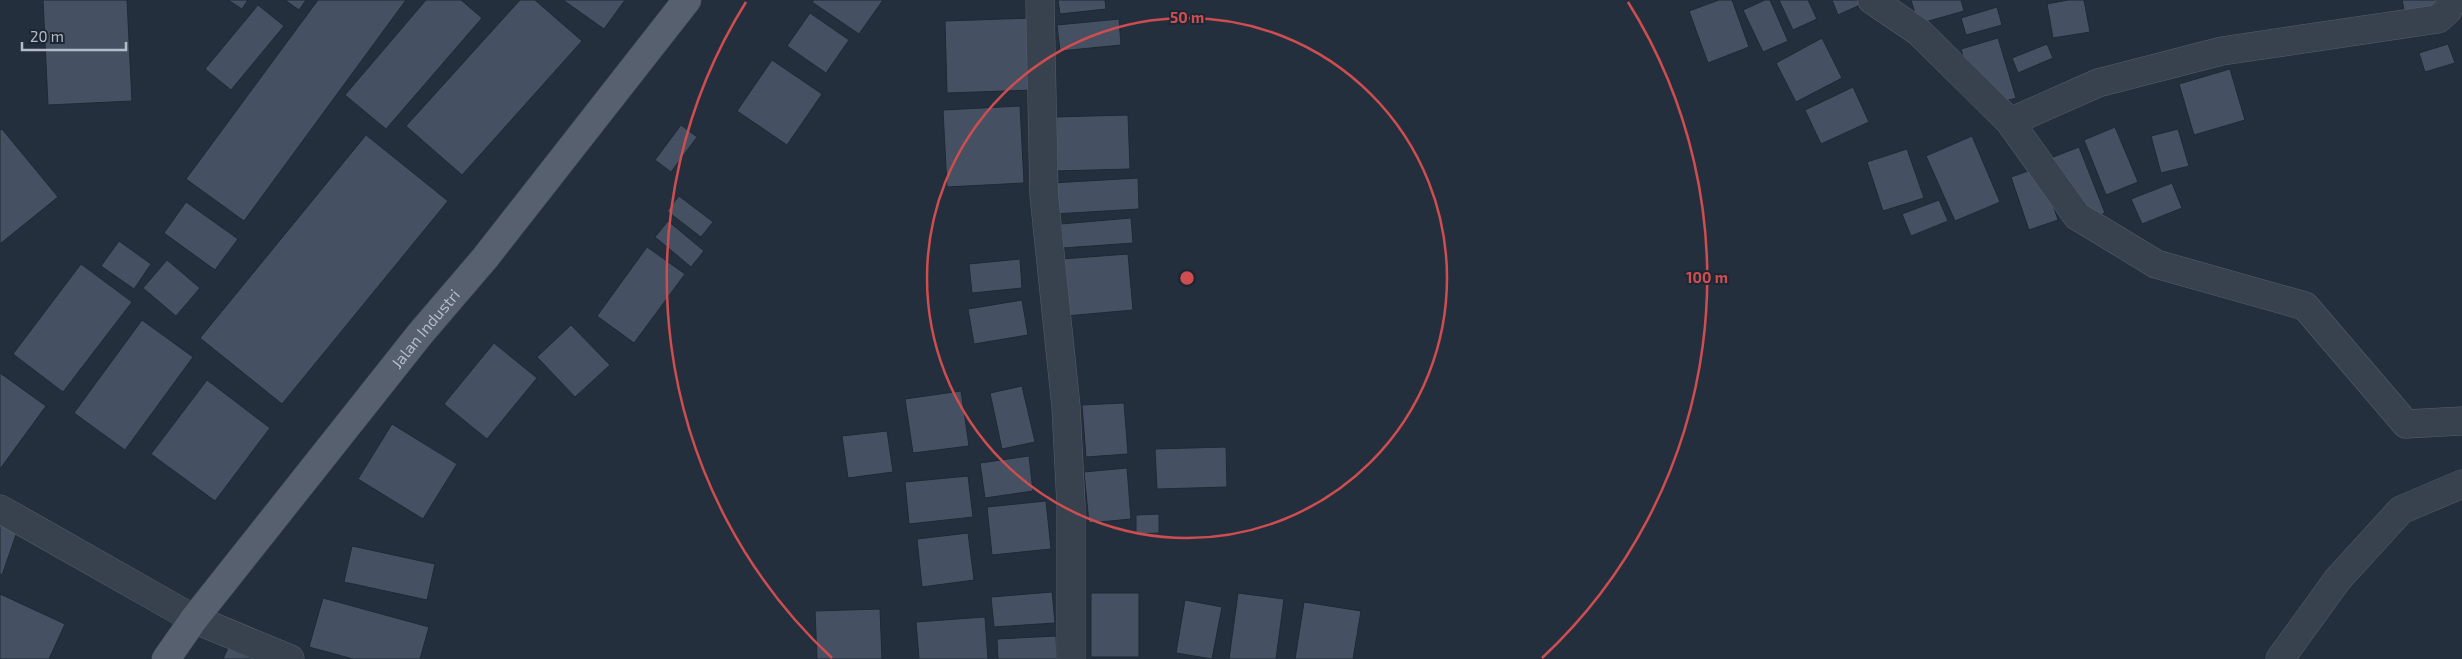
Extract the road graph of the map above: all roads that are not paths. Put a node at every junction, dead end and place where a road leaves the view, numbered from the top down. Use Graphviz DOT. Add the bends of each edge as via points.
graph roads {
  1 [pos="687,0"];
  2 [pos="1040,0"];
  3 [pos="1872,0"];
  4 [pos="2450,0"];
  5 [pos="2010,122"];
  6 [pos="2462,421"];
  7 [pos="2462,484"];
  8 [pos="0,509"];
  9 [pos="194,619"];
  10 [pos="166,659"];
  11 [pos="290,659"];
  12 [pos="1071,659"];
  13 [pos="2280,659"];
  1 -- 9 [label="main road, Jalan Industri"];
  2 -- 12 [label="street" via="1044,196 1066,407 1071,505"];
  3 -- 5 [label="street" via="1919,32"];
  4 -- 5 [label="street" via="2448,10 2438,20 2222,51 2098,83"];
  5 -- 6 [label="street" via="2077,216 2156,264 2305,306 2406,424"];
  7 -- 13 [label="street" via="2400,510 2338,578"];
  8 -- 9 [label="street"];
  9 -- 10 [label="main road, Jalan Industri"];
  9 -- 11 [label="street"];
}
